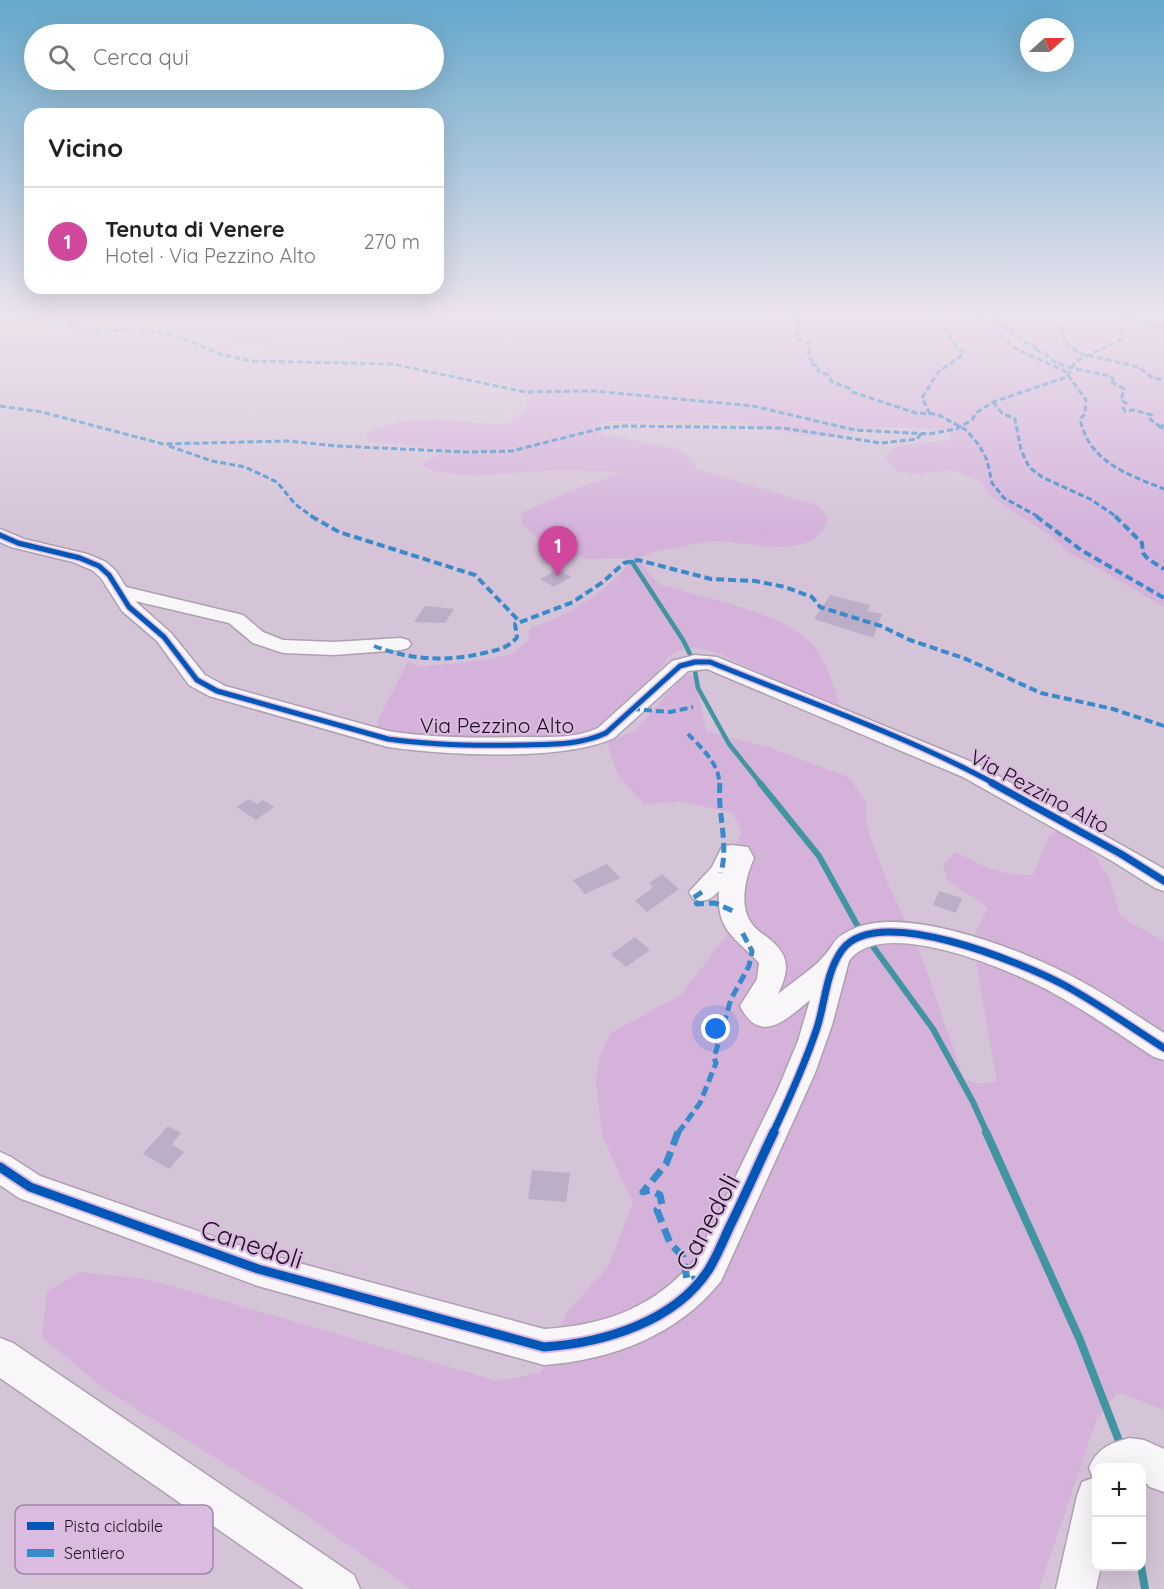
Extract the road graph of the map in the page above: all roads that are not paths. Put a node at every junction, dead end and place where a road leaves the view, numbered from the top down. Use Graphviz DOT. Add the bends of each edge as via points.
graph roads {
  1 [pos="0,535"];
  2 [pos="119,591"];
  3 [pos="401,644"];
  4 [pos="1164,881"];
  5 [pos="702,892"];
  6 [pos="835,963"];
  7 [pos="1164,1048"];
  8 [pos="0,1167"];
  9 [pos="0,1356"];
  10 [pos="1114,1463"];
  11 [pos="1164,1473"];
  12 [pos="1092,1515"];
  13 [pos="340,1589"];
  14 [pos="1076,1589"];
  1 -- 2 [label="street, Via Pezzino Alto" via="99,566"];
  2 -- 3 [label="street" via="236,619 250,632 283,647"];
  2 -- 4 [label="street, Via Pezzino Alto" via="129,607 164,637 197,680 217,691 388,739 416,743 487,746 591,740 606,733 680,666 710,662 972,771"];
  5 -- 6 [label="street" via="721,873 731,854 739,854 732,882 733,914 742,932 772,962 769,986 754,1006 766,1016"];
  6 -- 7 [label="street, Canedoli" via="844,946 863,935 909,932 942,940 1050,978"];
  6 -- 8 [label="street, Canedoli" via="818,1025 791,1093 709,1269 692,1291 655,1316 595,1341 570,1347 544,1347 258,1269 30,1187"];
  9 -- 13 [label="street"];
  10 -- 11 [label="street" via="1139,1456"];
  12 -- 14 [label="street"];
}
